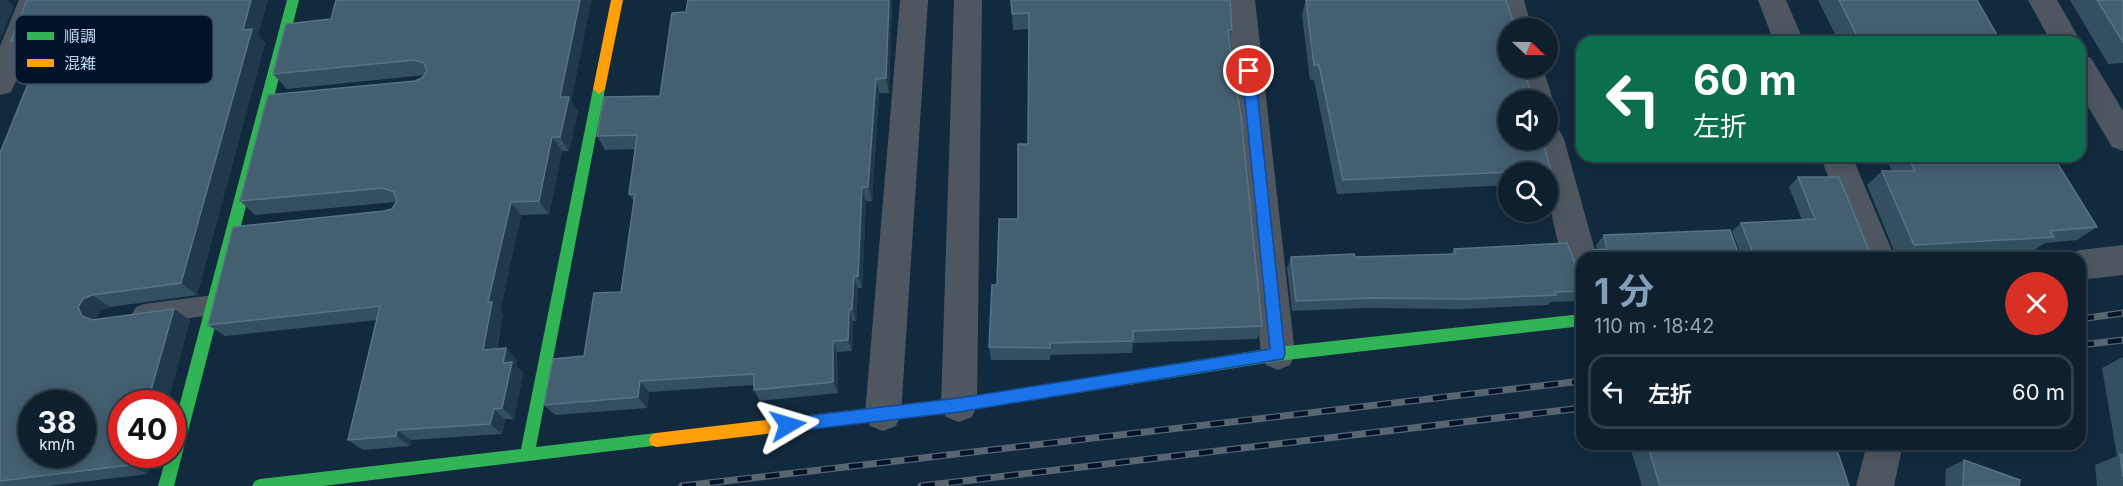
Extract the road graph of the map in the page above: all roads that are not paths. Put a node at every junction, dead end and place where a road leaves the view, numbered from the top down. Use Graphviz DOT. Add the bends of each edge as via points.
graph roads {
  1 [pos="33,0"];
  2 [pos="293,0"];
  3 [pos="617,0"];
  4 [pos="914,0"];
  5 [pos="968,0"];
  6 [pos="1241,0"];
  7 [pos="1510,0"];
  8 [pos="1772,0"];
  9 [pos="2042,0"];
  10 [pos="27,15"];
  11 [pos="1515,18"];
  12 [pos="1787,36"];
  13 [pos="2063,36"];
  14 [pos="15,45"];
  15 [pos="2086,76"];
  16 [pos="0,83"];
  17 [pos="290,99"];
  18 [pos="267,101"];
  19 [pos="2123,138"];
  20 [pos="1551,150"];
  21 [pos="1838,162"];
  22 [pos="256,227"];
  23 [pos="233,229"];
  24 [pos="1578,252"];
  25 [pos="1876,252"];
  26 [pos="2123,260"];
  27 [pos="2086,264"];
  28 [pos="213,304"];
  29 [pos="122,318"];
  30 [pos="1576,321"];
  31 [pos="1278,354"];
  32 [pos="959,405"];
  33 [pos="883,414"];
  34 [pos="1884,450"];
  35 [pos="527,455"];
  36 [pos="166,486"];
  37 [pos="260,486"];
  38 [pos="1875,486"];
  1 -- 10 [label="street"];
  2 -- 18 [label="street"];
  3 -- 35 [label="street"];
  4 -- 33 [label="street"];
  5 -- 32 [label="street"];
  6 -- 31 [label="street"];
  7 -- 11 [label="street"];
  8 -- 12 [label="street"];
  9 -- 13 [label="street"];
  14 -- 16 [label="street"];
  15 -- 19 [label="street"];
  17 -- 18 [label="lane"];
  18 -- 23 [label="street"];
  20 -- 24 [label="street"];
  21 -- 25 [label="street"];
  22 -- 23 [label="lane"];
  23 -- 28 [label="street"];
  26 -- 27 [label="street"];
  28 -- 29 [label="lane"];
  28 -- 36 [label="street"];
  30 -- 31 [label="street"];
  31 -- 32 [label="street"];
  32 -- 33 [label="street"];
  33 -- 35 [label="street"];
  34 -- 38 [label="street"];
  35 -- 37 [label="street"];
}
